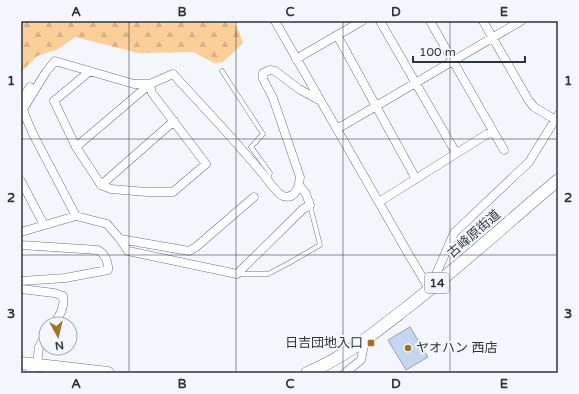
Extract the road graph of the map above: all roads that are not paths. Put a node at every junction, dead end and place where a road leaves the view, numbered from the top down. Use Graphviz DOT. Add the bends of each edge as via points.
graph roads {
  1 [pos="275,21"];
  2 [pos="362,21"];
  3 [pos="380,21"];
  4 [pos="430,21"];
  5 [pos="483,21"];
  6 [pos="521,21"];
  7 [pos="337,35"];
  8 [pos="493,38"];
  9 [pos="296,59"];
  10 [pos="453,61"];
  11 [pos="90,71"];
  12 [pos="222,71"];
  13 [pos="44,76"];
  14 [pos="416,83"];
  15 [pos="150,84"];
  16 [pos="319,100"];
  17 [pos="21,102"];
  18 [pos="376,106"];
  19 [pos="556,117"];
  20 [pos="174,121"];
  21 [pos="337,129"];
  22 [pos="492,130"];
  23 [pos="76,147"];
  24 [pos="504,150"];
  25 [pos="456,153"];
  26 [pos="416,178"];
  27 [pos="268,180"];
  28 [pos="558,180"];
  29 [pos="21,181"];
  30 [pos="101,185"];
  31 [pos="299,185"];
  32 [pos="254,196"];
  33 [pos="379,202"];
  34 [pos="310,205"];
  35 [pos="76,216"];
  36 [pos="44,225"];
  37 [pos="21,232"];
  38 [pos="120,239"];
  39 [pos="21,245"];
  40 [pos="237,274"];
  41 [pos="21,281"];
  42 [pos="21,289"];
  43 [pos="430,290"];
  44 [pos="60,316"];
  45 [pos="365,340"];
  46 [pos="38,349"];
  47 [pos="21,363"];
  48 [pos="32,369"];
  49 [pos="108,373"];
  50 [pos="307,373"];
  51 [pos="345,373"];
  1 -- 9 [label="street"];
  2 -- 7 [label="street"];
  3 -- 14 [label="street"];
  4 -- 10 [label="street"];
  5 -- 8 [label="street"];
  6 -- 8 [label="street"];
  7 -- 9 [label="street"];
  7 -- 18 [label="street"];
  8 -- 10 [label="street"];
  8 -- 19 [label="street" via="529,101 534,107"];
  9 -- 16 [label="street"];
  10 -- 14 [label="street"];
  10 -- 22 [label="street"];
  11 -- 13 [label="street" via="55,61"];
  11 -- 15 [label="street" via="134,84"];
  11 -- 23 [label="street" via="54,101"];
  12 -- 27 [label="lane" via="263,134 251,147 270,173"];
  13 -- 17 [label="street" via="35,80"];
  13 -- 35 [label="street" via="23,108 34,136"];
  14 -- 18 [label="street"];
  14 -- 25 [label="street"];
  15 -- 20 [label="street" via="152,93"];
  15 -- 23 [label="street"];
  15 -- 27 [label="street" via="173,74"];
  16 -- 21 [label="street"];
  16 -- 31 [label="street" via="299,89 276,71 263,73 300,177"];
  18 -- 21 [label="street"];
  18 -- 26 [label="street"];
  19 -- 43 [label="street" via="529,162 454,233"];
  20 -- 30 [label="street"];
  20 -- 30 [label="street" via="206,164 173,192 111,189"];
  21 -- 33 [label="street"];
  22 -- 24 [label="street"];
  22 -- 25 [label="street"];
  23 -- 30 [label="street"];
  25 -- 26 [label="street"];
  26 -- 33 [label="street"];
  27 -- 31 [label="street" via="282,196 296,193"];
  28 -- 43 [label="main road, 古峰原街道 / 14"];
  29 -- 36 [label="street"];
  31 -- 34 [label="street"];
  32 -- 38 [label="street" via="189,251"];
  33 -- 43 [label="street"];
  34 -- 40 [label="street"];
  34 -- 40 [label="lane" via="320,245 268,274"];
  35 -- 36 [label="street"];
  35 -- 38 [label="street" via="107,224"];
  36 -- 37 [label="street"];
  38 -- 40 [label="street" via="128,251"];
  39 -- 41 [label="street" via="98,250 103,253 109,267 108,270 65,278"];
  42 -- 44 [label="street" via="54,292 63,296"];
  43 -- 45 [label="main road, 古峰原街道 / 14"];
  45 -- 50 [label="main road, 古峰原街道 / 14" via="346,354"];
  45 -- 51 [label="street" via="361,360"];
  46 -- 48 [label="street"];
  47 -- 48 [label="main road"];
  48 -- 49 [label="main road"];
}
